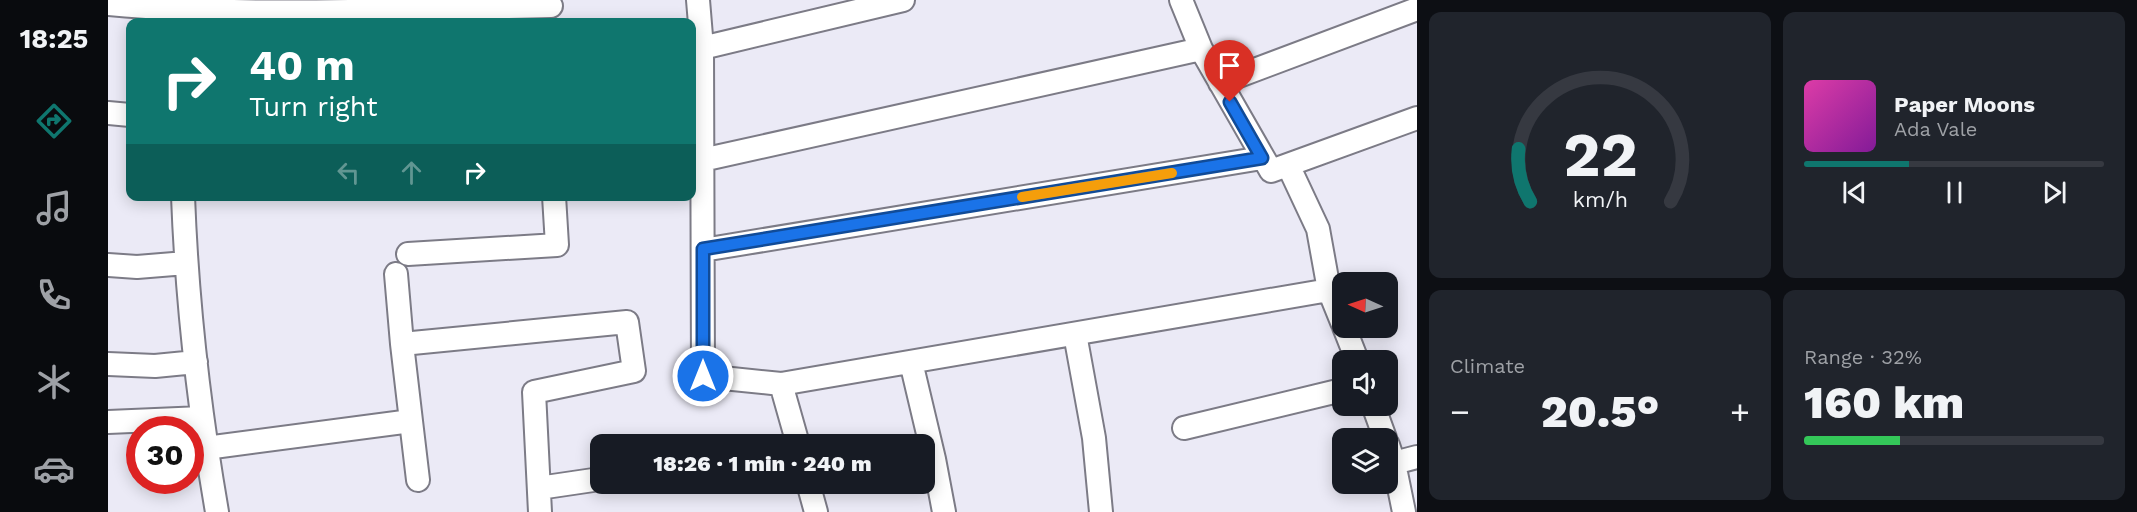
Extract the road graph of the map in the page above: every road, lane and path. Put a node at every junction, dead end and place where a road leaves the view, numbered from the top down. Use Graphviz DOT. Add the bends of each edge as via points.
graph roads {
  1 [pos="698,0"];
  2 [pos="903,0"];
  3 [pos="1181,0"];
  4 [pos="108,4"];
  5 [pos="430,4"];
  6 [pos="297,5"];
  7 [pos="1417,9"];
  8 [pos="550,10"];
  9 [pos="175,11"];
  10 [pos="1201,49"];
  11 [pos="698,59"];
  12 [pos="1220,83"];
  13 [pos="108,113"];
  14 [pos="126,115"];
  15 [pos="1417,118"];
  16 [pos="1262,158"];
  17 [pos="702,160"];
  18 [pos="1288,165"];
  19 [pos="183,201"];
  20 [pos="554,201"];
  21 [pos="703,249"];
  22 [pos="408,254"];
  23 [pos="186,263"];
  24 [pos="108,265"];
  25 [pos="396,274"];
  26 [pos="1329,290"];
  27 [pos="1332,297"];
  28 [pos="1075,334"];
  29 [pos="402,344"];
  30 [pos="196,362"];
  31 [pos="911,362"];
  32 [pos="108,364"];
  33 [pos="781,384"];
  34 [pos="1332,392"];
  35 [pos="202,416"];
  36 [pos="126,421"];
  37 [pos="411,421"];
  38 [pos="108,422"];
  39 [pos="1184,428"];
  40 [pos="204,433"];
  41 [pos="795,434"];
  42 [pos="206,448"];
  43 [pos="1398,455"];
  44 [pos="1417,457"];
  45 [pos="418,480"];
  46 [pos="590,480"];
  47 [pos="1398,485"];
  48 [pos="539,488"];
  49 [pos="811,494"];
  50 [pos="217,512"];
  51 [pos="540,512"];
  52 [pos="816,512"];
  53 [pos="944,512"];
  54 [pos="1101,512"];
  55 [pos="1404,512"];
  1 -- 11 [label="street"];
  2 -- 11 [label="street"];
  3 -- 10 [label="street"];
  4 -- 9 [label="street"];
  5 -- 6 [label="street"];
  5 -- 8 [label="street"];
  6 -- 9 [label="street"];
  7 -- 12 [label="street"];
  10 -- 12 [label="street"];
  10 -- 17 [label="street"];
  11 -- 17 [label="street"];
  12 -- 16 [label="street"];
  13 -- 14 [label="street"];
  15 -- 18 [label="street"];
  16 -- 18 [label="street" via="1270,171"];
  16 -- 21 [label="street"];
  17 -- 21 [label="street"];
  18 -- 26 [label="street" via="1317,229"];
  19 -- 23 [label="street"];
  20 -- 22 [label="street" via="557,245"];
  21 -- 33 [label="street" via="703,376"];
  23 -- 24 [label="street"];
  23 -- 30 [label="street"];
  25 -- 29 [label="street"];
  26 -- 27 [label="street"];
  26 -- 28 [label="street"];
  28 -- 31 [label="street"];
  28 -- 54 [label="street" via="1094,438"];
  29 -- 37 [label="street"];
  29 -- 48 [label="street" via="627,322 634,371 534,392"];
  30 -- 32 [label="street" via="155,366"];
  30 -- 35 [label="street"];
  31 -- 33 [label="street"];
  31 -- 53 [label="street"];
  33 -- 41 [label="street"];
  34 -- 39 [label="street"];
  36 -- 38 [label="street"];
  37 -- 42 [label="street"];
  37 -- 45 [label="street"];
  40 -- 42 [label="street"];
  42 -- 50 [label="street"];
  43 -- 44 [label="street"];
  46 -- 48 [label="street"];
  47 -- 55 [label="street"];
  48 -- 51 [label="street"];
  49 -- 52 [label="street"];
}
